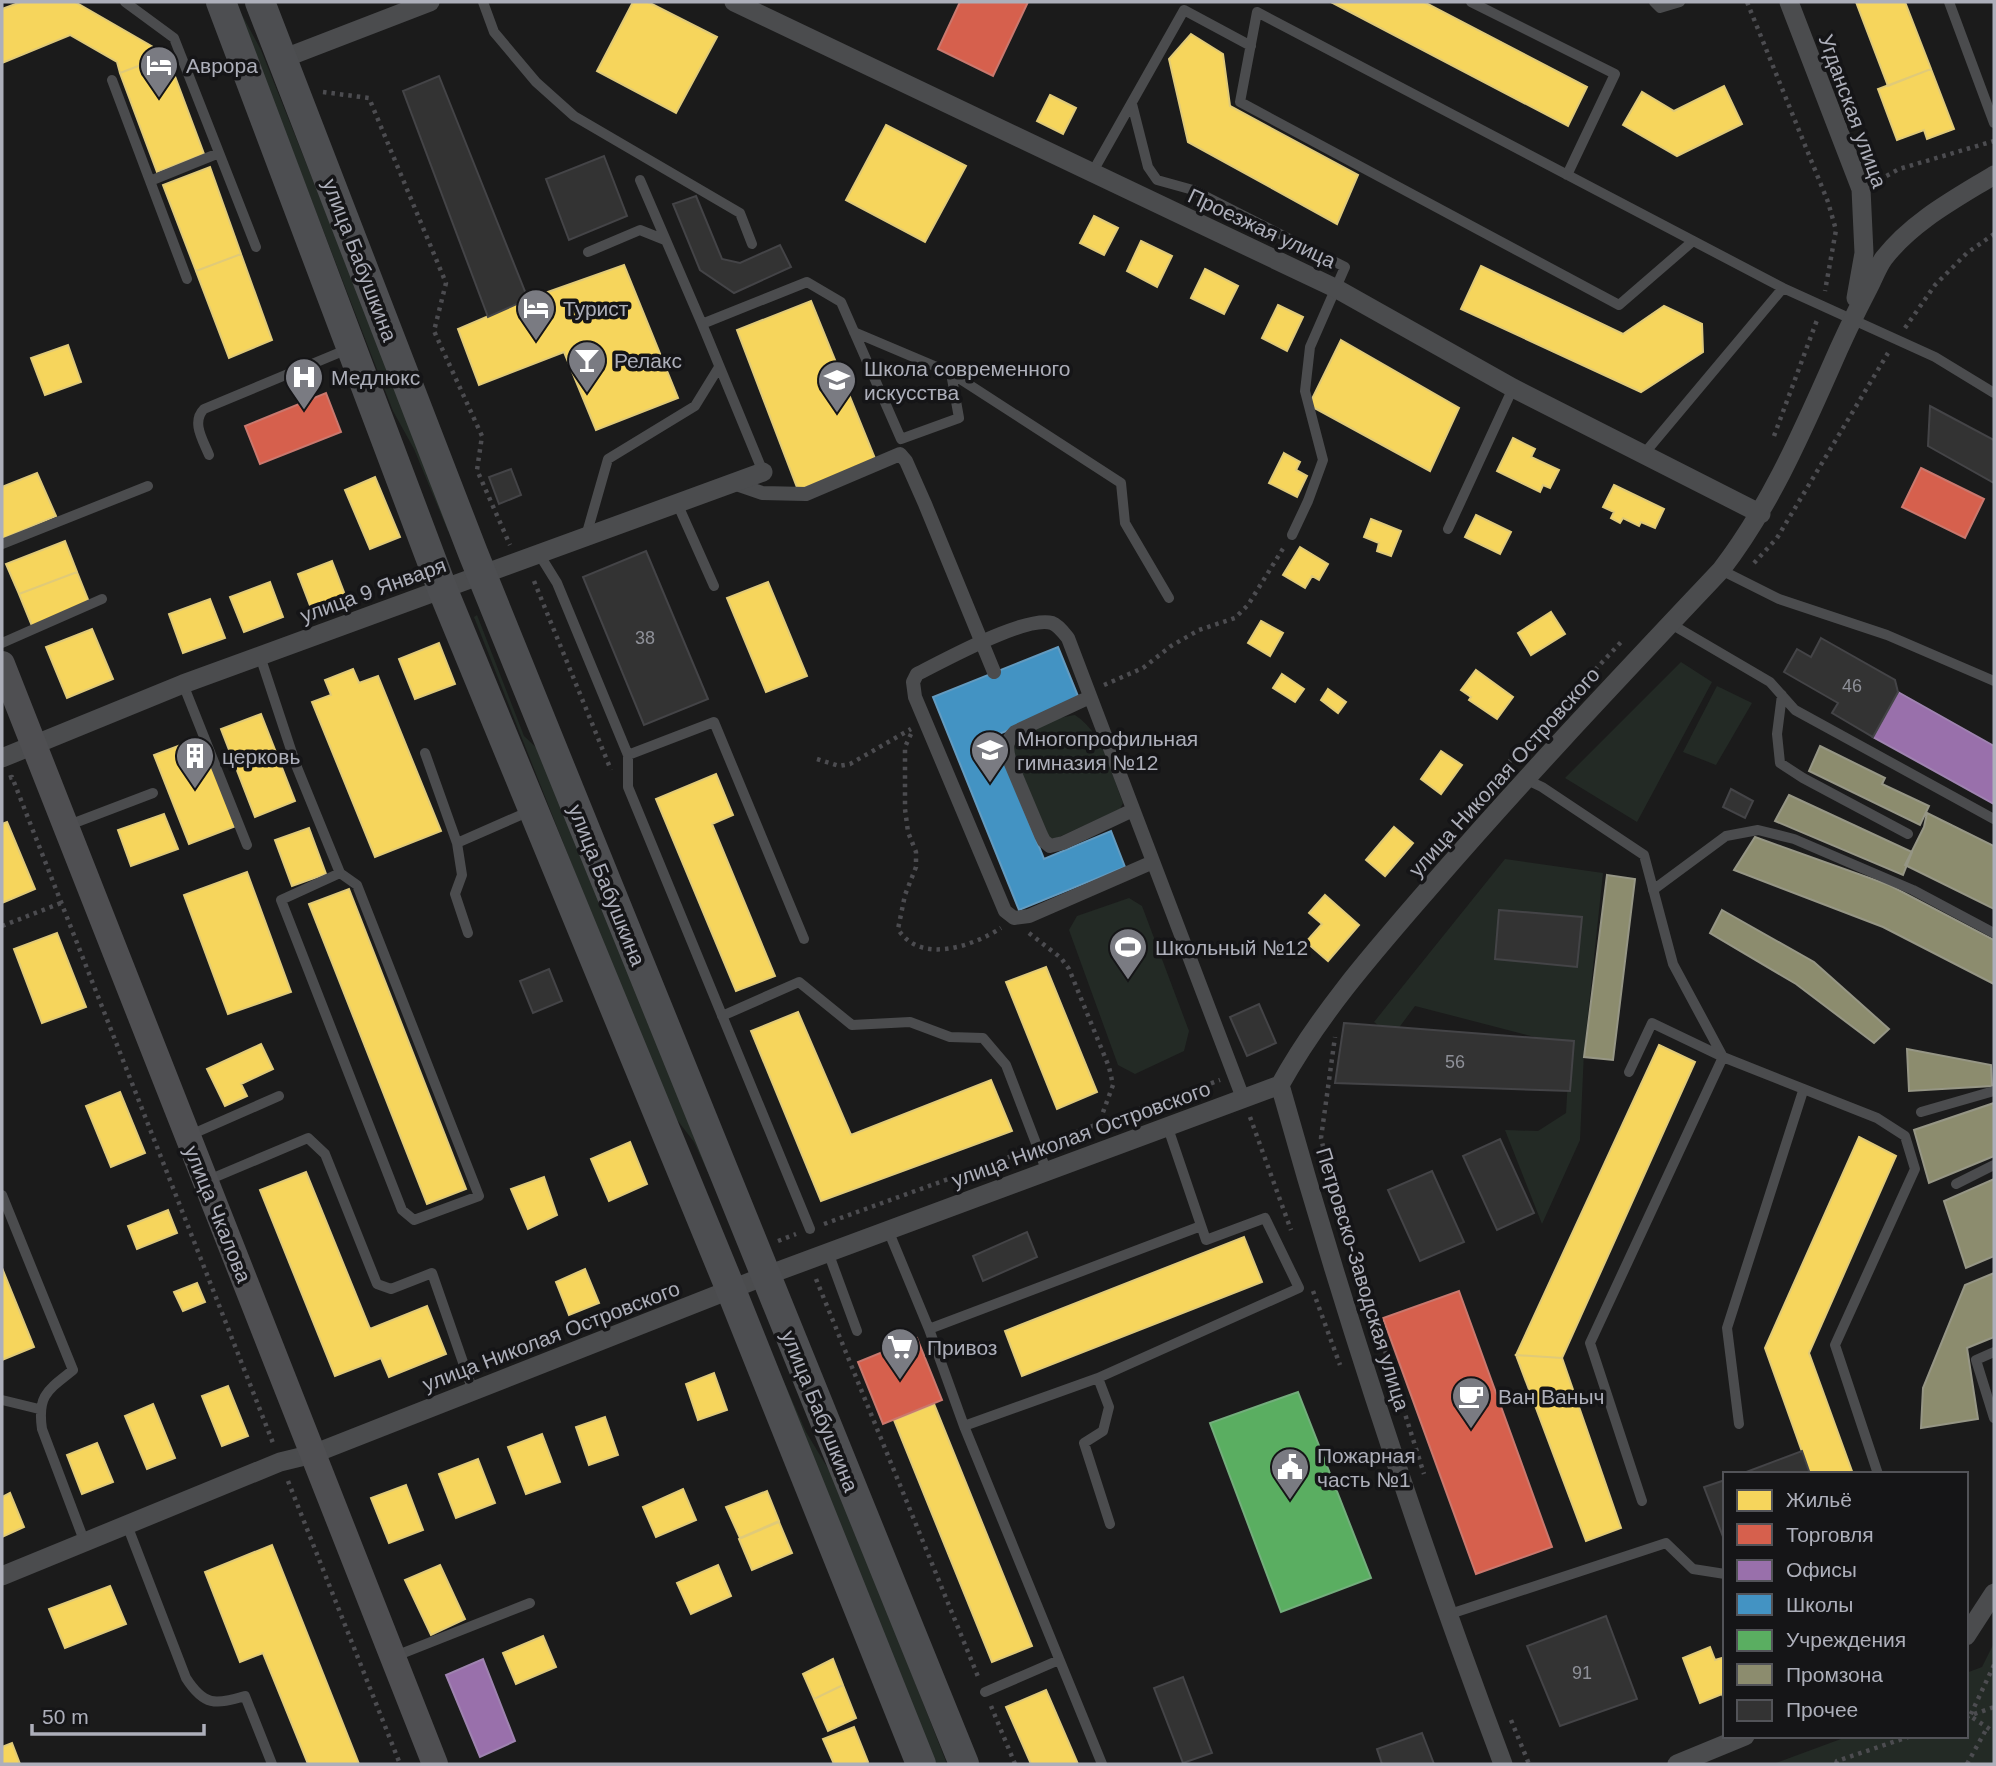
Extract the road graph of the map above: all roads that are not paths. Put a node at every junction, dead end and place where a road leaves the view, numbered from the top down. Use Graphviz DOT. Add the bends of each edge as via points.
graph roads {
  1 [pos="125,2"];
  2 [pos="220,2"];
  3 [pos="260,2"];
  4 [pos="430,2"];
  5 [pos="483,2"];
  6 [pos="734,2"];
  7 [pos="1471,2"];
  8 [pos="1654,2"];
  9 [pos="1680,2"];
  10 [pos="1789,2"];
  11 [pos="1949,2"];
  12 [pos="1251,46"];
  13 [pos="282,59"];
  14 [pos="112,80"];
  15 [pos="1132,104"];
  16 [pos="1994,123"];
  17 [pos="219,153"];
  18 [pos="1092,173"];
  19 [pos="1994,175"];
  20 [pos="1567,176"];
  21 [pos="640,180"];
  22 [pos="150,181"];
  23 [pos="665,240"];
  24 [pos="1693,240"];
  25 [pos="752,244"];
  26 [pos="256,247"];
  27 [pos="588,252"];
  28 [pos="187,279"];
  29 [pos="1783,288"];
  30 [pos="1336,289"];
  31 [pos="1852,320"];
  32 [pos="702,324"];
  33 [pos="854,332"];
  34 [pos="351,348"];
  35 [pos="719,367"];
  36 [pos="951,373"];
  37 [pos="1513,388"];
  38 [pos="1994,394"];
  39 [pos="209,455"];
  40 [pos="1643,455"];
  41 [pos="763,472"];
  42 [pos="733,483"];
  43 [pos="148,486"];
  44 [pos="677,503"];
  45 [pos="1761,514"];
  46 [pos="1448,529"];
  47 [pos="1292,535"];
  48 [pos="586,536"];
  49 [pos="2,544"];
  50 [pos="538,553"];
  51 [pos="1721,570"];
  52 [pos="482,574"];
  53 [pos="713,586"];
  54 [pos="442,588"];
  55 [pos="1169,598"];
  56 [pos="102,599"];
  57 [pos="1671,624"];
  58 [pos="2,643"];
  59 [pos="260,656"];
  60 [pos="2,664"];
  61 [pos="994,673"];
  62 [pos="1994,681"];
  63 [pos="183,684"];
  64 [pos="1088,692"];
  65 [pos="1782,695"];
  66 [pos="33,746"];
  67 [pos="425,753"];
  68 [pos="628,755"];
  69 [pos="2,758"];
  70 [pos="1524,779"];
  71 [pos="153,793"];
  72 [pos="534,810"];
  73 [pos="1133,810"];
  74 [pos="1994,819"];
  75 [pos="65,827"];
  76 [pos="1908,834"];
  77 [pos="457,843"];
  78 [pos="247,845"];
  79 [pos="1153,862"];
  80 [pos="340,873"];
  81 [pos="1653,890"];
  82 [pos="468,933"];
  83 [pos="1994,933"];
  84 [pos="804,939"];
  85 [pos="722,1016"];
  86 [pos="1723,1057"];
  87 [pos="1629,1072"];
  88 [pos="1280,1085"];
  89 [pos="1803,1090"];
  90 [pos="1994,1091"];
  91 [pos="279,1096"];
  92 [pos="1243,1098"];
  93 [pos="1921,1112"];
  94 [pos="1168,1128"];
  95 [pos="187,1136"];
  96 [pos="1994,1165"];
  97 [pos="1047,1172"];
  98 [pos="205,1181"];
  99 [pos="1956,1184"];
  100 [pos="2,1195"];
  101 [pos="1201,1226"];
  102 [pos="810,1229"];
  103 [pos="888,1230"];
  104 [pos="828,1252"];
  105 [pos="760,1263"];
  106 [pos="731,1290"];
  107 [pos="929,1329"];
  108 [pos="857,1331"];
  109 [pos="1994,1352"];
  110 [pos="1098,1378"];
  111 [pos="473,1391"];
  112 [pos="2,1400"];
  113 [pos="39,1409"];
  114 [pos="1994,1418"];
  115 [pos="1739,1424"];
  116 [pos="964,1426"];
  117 [pos="313,1454"];
  118 [pos="1877,1472"];
  119 [pos="1642,1501"];
  120 [pos="1110,1524"];
  121 [pos="127,1525"];
  122 [pos="85,1543"];
  123 [pos="1723,1574"];
  124 [pos="2,1576"];
  125 [pos="1994,1593"];
  126 [pos="530,1603"];
  127 [pos="1447,1615"];
  128 [pos="1968,1633"];
  129 [pos="393,1657"];
  130 [pos="1059,1660"];
  131 [pos="985,1692"];
  132 [pos="1740,1738"];
  133 [pos="272,1764"];
  134 [pos="435,1764"];
  135 [pos="920,1764"];
  136 [pos="964,1764"];
  137 [pos="1102,1764"];
  138 [pos="1503,1764"];
  139 [pos="1677,1764"];
  1 -- 17 [label="lane" via="174,38"];
  2 -- 34 [label="main road, улица Бабушкина"];
  3 -- 13 [label="main road, улица Бабушкина"];
  4 -- 13 [label="street"];
  5 -- 25 [label="lane" via="494,32 536,82 574,116 740,213"];
  6 -- 18 [label="street, Проезжая улица"];
  7 -- 20 [label="lane" via="1615,74"];
  8 -- 9 [label="lane" via="1660,8"];
  10 -- 31 [label="street, Угданская улица" via="1861,189 1864,253"];
  11 -- 16 [label="lane"];
  12 -- 15 [label="lane" via="1184,10"];
  12 -- 20 [label="lane" via="1257,12"];
  12 -- 24 [label="lane" via="1240,102 1619,305"];
  13 -- 52 [label="main road, улица Бабушкина"];
  14 -- 22 [label="lane"];
  15 -- 18 [label="lane"];
  15 -- 30 [label="lane" via="1148,167 1157,180 1193,190 1345,267"];
  17 -- 22 [label="lane"];
  17 -- 26 [label="lane"];
  18 -- 30 [label="street, Проезжая улица"];
  19 -- 31 [label="street" via="1908,233 1883,260"];
  20 -- 24 [label="lane"];
  21 -- 23 [label="lane"];
  22 -- 28 [label="lane"];
  23 -- 27 [label="lane" via="640,230"];
  23 -- 32 [label="lane"];
  24 -- 29 [label="lane"];
  29 -- 31 [label="lane"];
  29 -- 40 [label="lane"];
  30 -- 37 [label="street, Проезжая улица"];
  30 -- 47 [label="lane" via="1310,347 1305,391 1323,460"];
  31 -- 38 [label="lane" via="1935,357"];
  31 -- 45 [label="street, улица Николая Островского"];
  32 -- 33 [label="lane" via="807,282 841,302"];
  32 -- 35 [label="lane"];
  33 -- 36 [label="lane"];
  33 -- 36 [label="lane" via="901,439 959,418"];
  34 -- 39 [label="lane" via="204,410 197,423"];
  34 -- 54 [label="main road, улица Бабушкина"];
  35 -- 41 [label="lane"];
  35 -- 48 [label="lane" via="695,407 608,459"];
  36 -- 55 [label="lane" via="1121,484 1125,523"];
  37 -- 40 [label="street, Проезжая улица"];
  37 -- 46 [label="lane"];
  40 -- 45 [label="street, Проезжая улица"];
  41 -- 42 [label="street, улица 9 Января"];
  42 -- 44 [label="street, улица 9 Января"];
  42 -- 61 [label="street" via="762,493 806,494 900,454"];
  43 -- 49 [label="lane"];
  44 -- 48 [label="street, улица 9 Января"];
  44 -- 53 [label="lane"];
  45 -- 51 [label="street, улица Николая Островского"];
  48 -- 50 [label="street, улица 9 Января"];
  50 -- 52 [label="street, улица 9 Января"];
  50 -- 68 [label="lane" via="557,583"];
  51 -- 57 [label="street, улица Николая Островского"];
  51 -- 62 [label="lane" via="1779,599 1887,635"];
  52 -- 54 [label="street, улица 9 Января"];
  52 -- 105 [label="main road, улица Бабушкина"];
  54 -- 59 [label="street, улица 9 Января"];
  54 -- 72 [label="main road, улица Бабушкина"];
  56 -- 58 [label="lane"];
  57 -- 65 [label="lane" via="1770,682"];
  57 -- 70 [label="street, улица Николая Островского"];
  59 -- 63 [label="street, улица 9 Января"];
  59 -- 80 [label="lane" via="296,765"];
  60 -- 66 [label="main road, улица Чкалова"];
  63 -- 66 [label="street, улица 9 Января"];
  63 -- 78 [label="lane"];
  64 -- 73 [label="street"];
  64 -- 73 [label="street" via="1014,732 1006,747 1010,759 1041,835 1050,846"];
  64 -- 79 [label="street" via="1068,638 1051,623 1033,623 984,641 917,674 913,682 946,774 1005,911 1014,918 1029,916"];
  65 -- 74 [label="lane" via="1795,710"];
  65 -- 76 [label="lane" via="1777,734 1780,763"];
  66 -- 69 [label="street, улица 9 Января"];
  66 -- 75 [label="main road, улица Чкалова"];
  67 -- 77 [label="lane"];
  68 -- 84 [label="lane" via="715,722"];
  68 -- 85 [label="lane" via="628,787"];
  70 -- 81 [label="lane" via="1643,855"];
  70 -- 88 [label="street, улица Николая Островского" via="1359,968"];
  71 -- 75 [label="lane"];
  72 -- 77 [label="lane"];
  72 -- 106 [label="main road, улица Бабушкина"];
  73 -- 79 [label="street"];
  75 -- 95 [label="main road, улица Чкалова"];
  77 -- 82 [label="lane" via="462,875 454,894"];
  79 -- 92 [label="street"];
  80 -- 80 [label="lane" via="357,885 479,1196 414,1220 402,1210 281,901"];
  81 -- 83 [label="lane" via="1726,836 1758,830 1794,839 1913,890"];
  81 -- 86 [label="lane" via="1673,964"];
  85 -- 97 [label="lane" via="799,982 852,1025 910,1022 950,1037 983,1038 1006,1065"];
  85 -- 102 [label="lane"];
  86 -- 87 [label="lane" via="1652,1023"];
  86 -- 89 [label="lane"];
  86 -- 119 [label="lane" via="1590,1343"];
  88 -- 92 [label="street, улица Николая Островского"];
  88 -- 127 [label="street, Петровско-Заводская улица" via="1313,1204"];
  89 -- 115 [label="lane" via="1727,1328"];
  89 -- 118 [label="lane" via="1877,1118 1905,1136 1915,1169 1835,1345"];
  90 -- 93 [label="lane"];
  91 -- 95 [label="lane"];
  92 -- 94 [label="street, улица Николая Островского"];
  94 -- 97 [label="street, улица Николая Островского"];
  94 -- 101 [label="lane"];
  95 -- 98 [label="main road, улица Чкалова"];
  96 -- 99 [label="lane"];
  97 -- 103 [label="street, улица Николая Островского"];
  98 -- 111 [label="lane" via="308,1138 325,1154 377,1284 391,1289 432,1273"];
  98 -- 117 [label="main road, улица Чкалова"];
  100 -- 113 [label="lane" via="73,1370 44,1396"];
  101 -- 107 [label="lane"];
  101 -- 110 [label="lane" via="1206,1240 1265,1218 1299,1288"];
  103 -- 104 [label="street, улица Николая Островского"];
  103 -- 107 [label="lane"];
  104 -- 105 [label="street, улица Николая Островского"];
  104 -- 108 [label="lane"];
  105 -- 106 [label="street, улица Николая Островского"];
  105 -- 136 [label="main road, улица Бабушкина"];
  106 -- 111 [label="street, улица Николая Островского"];
  106 -- 135 [label="main road, улица Бабушкина"];
  107 -- 116 [label="lane"];
  109 -- 114 [label="lane" via="1976,1360"];
  110 -- 116 [label="lane"];
  110 -- 120 [label="lane" via="1109,1407 1102,1431 1084,1444"];
  111 -- 117 [label="street, улица Николая Островского"];
  112 -- 113 [label="lane"];
  113 -- 122 [label="lane" via="42,1429"];
  116 -- 130 [label="lane"];
  117 -- 121 [label="street, улица Николая Островского" via="280,1462"];
  117 -- 129 [label="main road, улица Чкалова"];
  121 -- 122 [label="street, улица Николая Островского"];
  121 -- 133 [label="lane" via="186,1678 197,1695 219,1704 245,1696"];
  122 -- 124 [label="street, улица Николая Островского"];
  123 -- 127 [label="lane" via="1693,1569 1666,1543"];
  125 -- 128 [label="street"];
  126 -- 129 [label="lane"];
  127 -- 138 [label="street, Петровско-Заводская улица"];
  129 -- 134 [label="main road, улица Чкалова"];
  130 -- 131 [label="lane"];
  130 -- 137 [label="lane"];
  132 -- 139 [label="street"];
}
